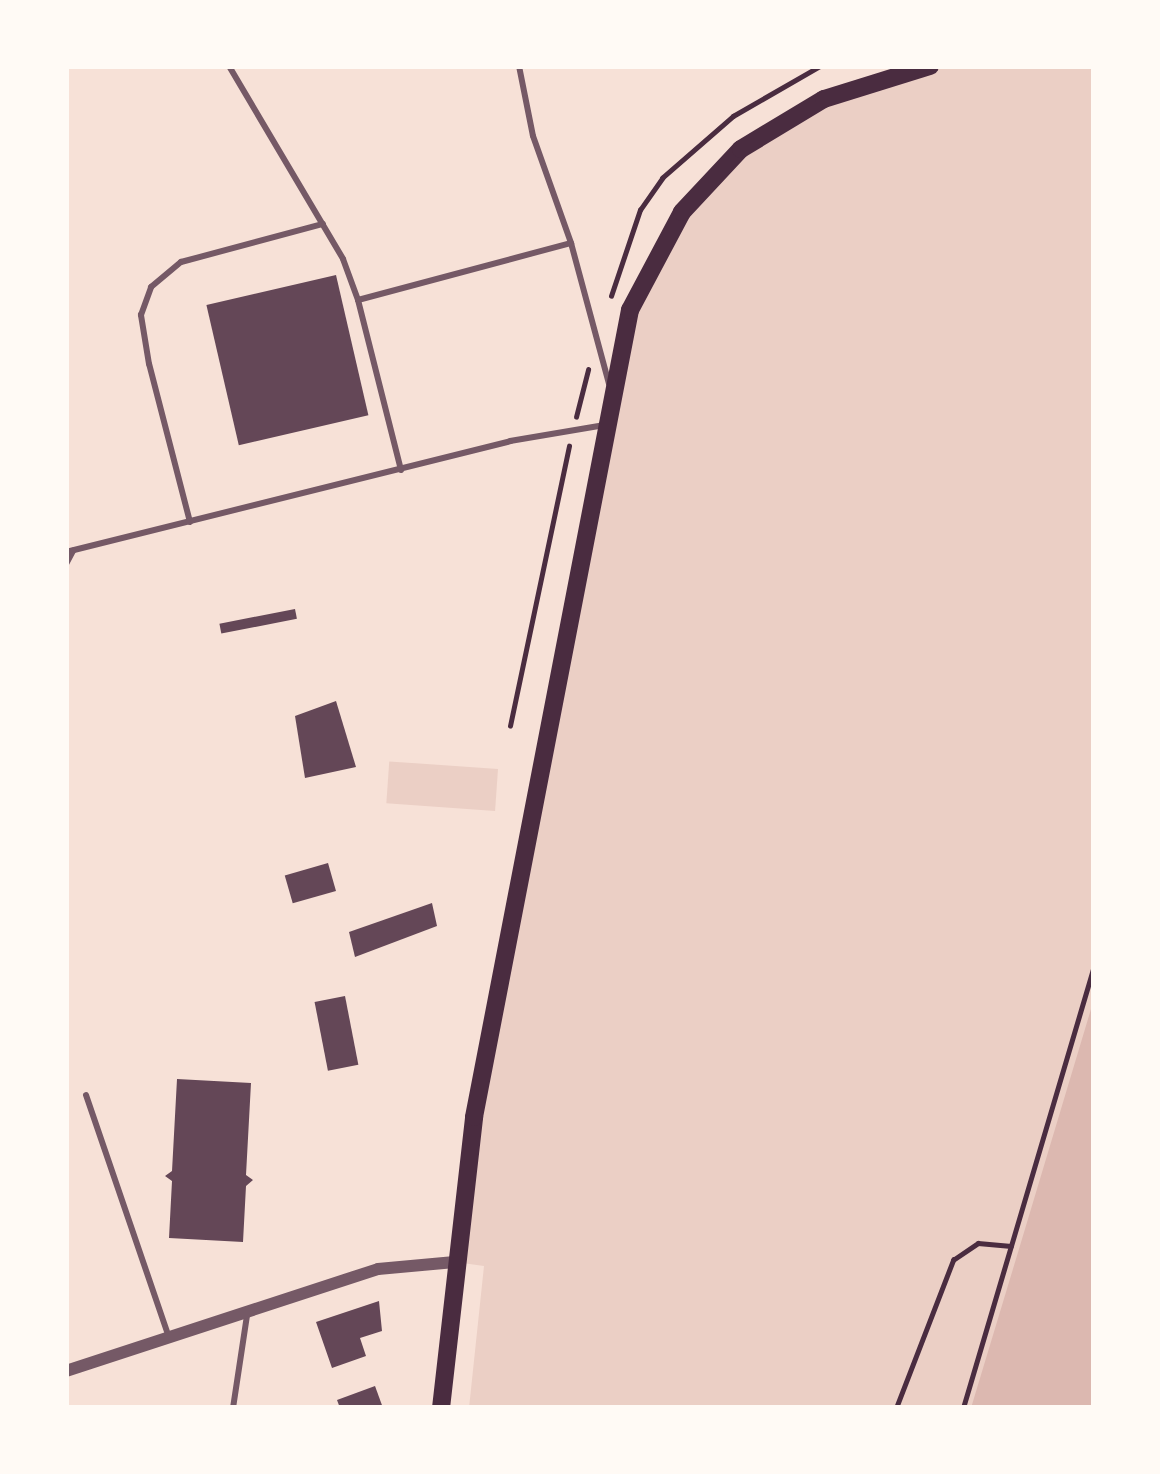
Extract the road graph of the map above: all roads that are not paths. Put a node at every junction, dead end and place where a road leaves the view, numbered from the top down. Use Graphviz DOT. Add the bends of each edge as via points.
graph roads {
  1 [pos="229,66"];
  2 [pos="518,66"];
  3 [pos="930,66"];
  4 [pos="322,224"];
  5 [pos="571,243"];
  6 [pos="358,300"];
  7 [pos="611,391"];
  8 [pos="605,425"];
  9 [pos="401,470"];
  10 [pos="190,522"];
  11 [pos="69,552"];
  12 [pos="66,564"];
  13 [pos="86,1095"];
  14 [pos="455,1262"];
  15 [pos="248,1311"];
  16 [pos="169,1337"];
  17 [pos="66,1371"];
  18 [pos="233,1408"];
  19 [pos="441,1408"];
  1 -- 4 [label="lane"];
  2 -- 5 [label="lane"];
  3 -- 7 [label="main road" via="824,99 714,174 644,276"];
  4 -- 6 [label="lane"];
  4 -- 10 [label="lane" via="181,262 152,287 141,315"];
  5 -- 6 [label="lane"];
  5 -- 7 [label="lane"];
  6 -- 9 [label="lane"];
  7 -- 8 [label="main road"];
  8 -- 9 [label="lane"];
  8 -- 14 [label="main road" via="489,1033"];
  9 -- 10 [label="lane"];
  10 -- 11 [label="lane"];
  11 -- 12 [label="lane"];
  13 -- 16 [label="lane"];
  14 -- 15 [label="street" via="378,1269"];
  14 -- 19 [label="main road"];
  15 -- 16 [label="street"];
  15 -- 18 [label="lane"];
  16 -- 17 [label="street"];
}
